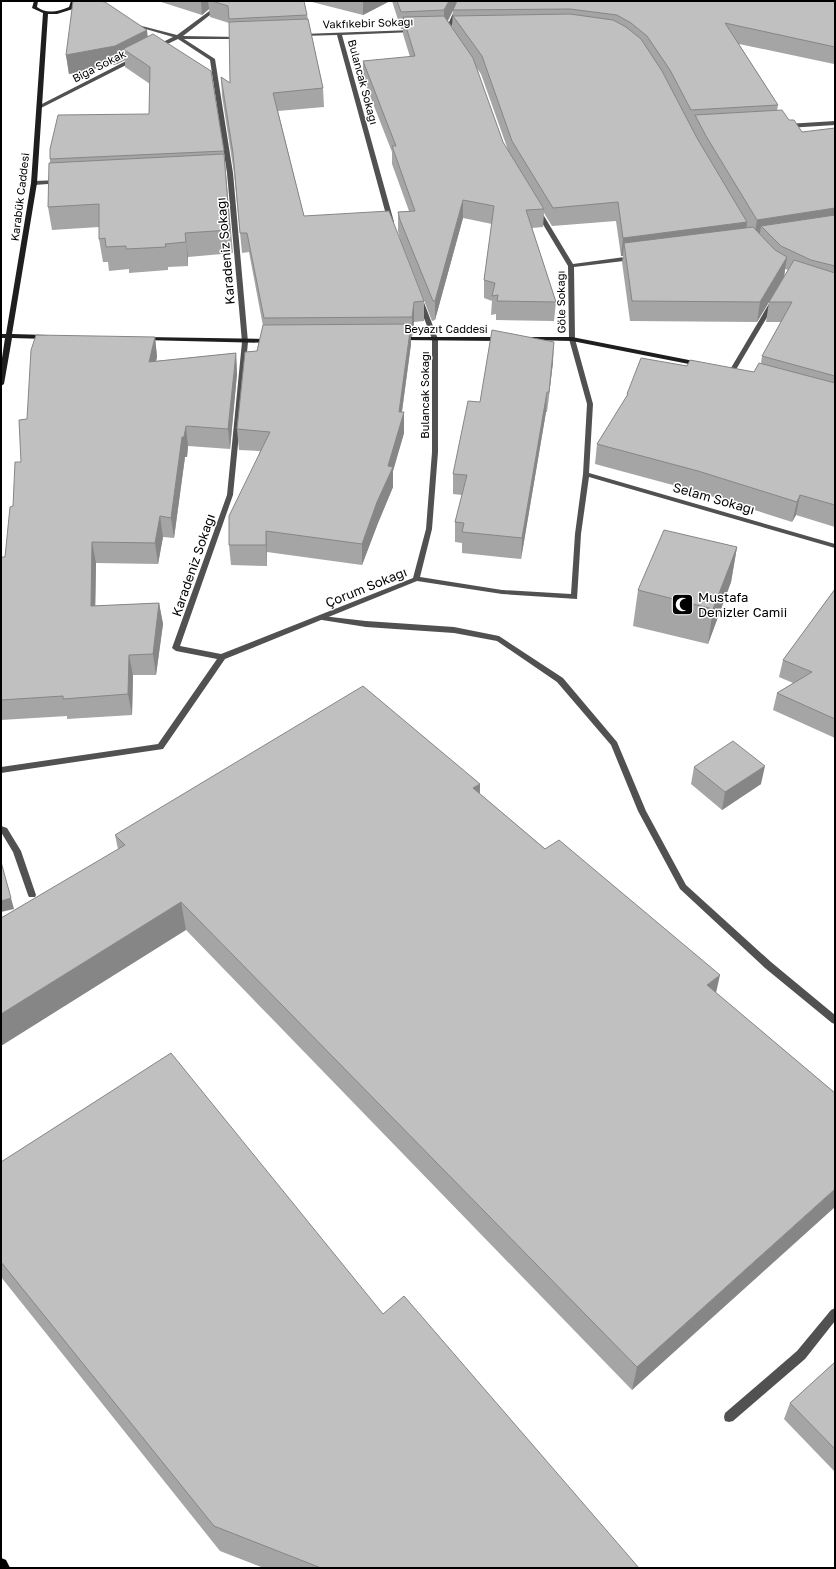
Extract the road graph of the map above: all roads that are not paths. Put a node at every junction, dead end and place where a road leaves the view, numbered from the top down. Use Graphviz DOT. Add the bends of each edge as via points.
graph roads {
  1 [pos="36,1"];
  2 [pos="73,1"];
  3 [pos="226,1"];
  4 [pos="474,1"];
  5 [pos="71,8"];
  6 [pos="79,10"];
  7 [pos="46,12"];
  8 [pos="125,22"];
  9 [pos="454,30"];
  10 [pos="416,31"];
  11 [pos="439,31"];
  12 [pos="447,31"];
  13 [pos="339,33"];
  14 [pos="294,36"];
  15 [pos="178,37"];
  16 [pos="452,37"];
  17 [pos="249,38"];
  18 [pos="150,51"];
  19 [pos="136,58"];
  20 [pos="39,107"];
  21 [pos="835,123"];
  22 [pos="780,126"];
  23 [pos="223,173"];
  24 [pos="230,173"];
  25 [pos="65,181"];
  26 [pos="34,183"];
  27 [pos="535,207"];
  28 [pos="394,232"];
  29 [pos="642,257"];
  30 [pos="571,266"];
  31 [pos="777,294"];
  32 [pos="418,296"];
  33 [pos="1,336"];
  34 [pos="10,336"];
  35 [pos="57,337"];
  36 [pos="135,339"];
  37 [pos="395,339"];
  38 [pos="435,339"];
  39 [pos="511,339"];
  40 [pos="526,339"];
  41 [pos="572,339"];
  42 [pos="277,341"];
  43 [pos="245,342"];
  44 [pos="708,366"];
  45 [pos="724,371"];
  46 [pos="731,373"];
  47 [pos="738,375"];
  48 [pos="1,384"];
  49 [pos="586,474"];
  50 [pos="835,546"];
  51 [pos="416,579"];
  52 [pos="574,597"];
  53 [pos="322,618"];
  54 [pos="222,657"];
  55 [pos="1,770"];
  56 [pos="1,829"];
  57 [pos="32,895"];
  58 [pos="835,1020"];
  59 [pos="835,1313"];
  60 [pos="728,1418"];
  61 [pos="1,1565"];
  62 [pos="3,1568"];
  1 -- 7 [label="street" via="34,7"];
  2 -- 5 [label="street"];
  3 -- 15 [label="street"];
  4 -- 12 [label="street" via="456,12"];
  5 -- 6 [label="street"];
  5 -- 7 [label="street" via="53,13"];
  7 -- 20 [label="street, Karabük Caddesi"];
  8 -- 15 [label="street"];
  9 -- 12 [label="street"];
  10 -- 13 [label="street, Vakfıkebir Sokağı"];
  11 -- 12 [label="street"];
  12 -- 16 [label="street"];
  13 -- 14 [label="street, Vakfıkebir Sokağı"];
  13 -- 28 [label="street, Bulancak Sokağı"];
  15 -- 17 [label="street"];
  15 -- 18 [label="street"];
  15 -- 24 [label="street, Karadeniz Sokağı" via="212,59"];
  19 -- 20 [label="street, Biga Sokak"];
  20 -- 26 [label="street, Karabük Caddesi"];
  21 -- 22 [label="street"];
  23 -- 24 [label="street"];
  24 -- 43 [label="street, Karadeniz Sokağı"];
  25 -- 26 [label="street"];
  26 -- 34 [label="street, Karabük Caddesi"];
  27 -- 30 [label="street, Göle Sokağı"];
  29 -- 30 [label="street"];
  30 -- 41 [label="street, Göle Sokağı"];
  31 -- 46 [label="street"];
  32 -- 38 [label="street, Bulancak Sokağı"];
  33 -- 34 [label="street"];
  34 -- 35 [label="street"];
  34 -- 48 [label="street, Karabük Caddesi"];
  36 -- 43 [label="street"];
  37 -- 38 [label="street, Beyazıt Caddesi"];
  38 -- 39 [label="street, Beyazıt Caddesi"];
  38 -- 51 [label="street, Bulancak Sokağı" via="435,460 429,529"];
  40 -- 41 [label="street"];
  41 -- 44 [label="street"];
  41 -- 49 [label="street, Göle Sokağı" via="590,404"];
  42 -- 43 [label="street"];
  43 -- 54 [label="street, Karadeniz Sokağı" via="230,495 176,648"];
  45 -- 46 [label="street"];
  46 -- 47 [label="street"];
  49 -- 50 [label="street, Selam Sokağı"];
  49 -- 52 [label="street, Göle Sokağı" via="578,534"];
  51 -- 52 [label="street, Çorum Sokağı" via="502,592"];
  51 -- 53 [label="street, Çorum Sokağı"];
  53 -- 54 [label="street, Çorum Sokağı"];
  53 -- 58 [label="street" via="454,630 499,638 560,680 614,744 642,811 684,887 768,965"];
  54 -- 55 [label="street" via="160,747"];
  56 -- 57 [label="street" via="17,851"];
  59 -- 60 [label="street" via="800,1355"];
  61 -- 62 [label="main road"];
}
